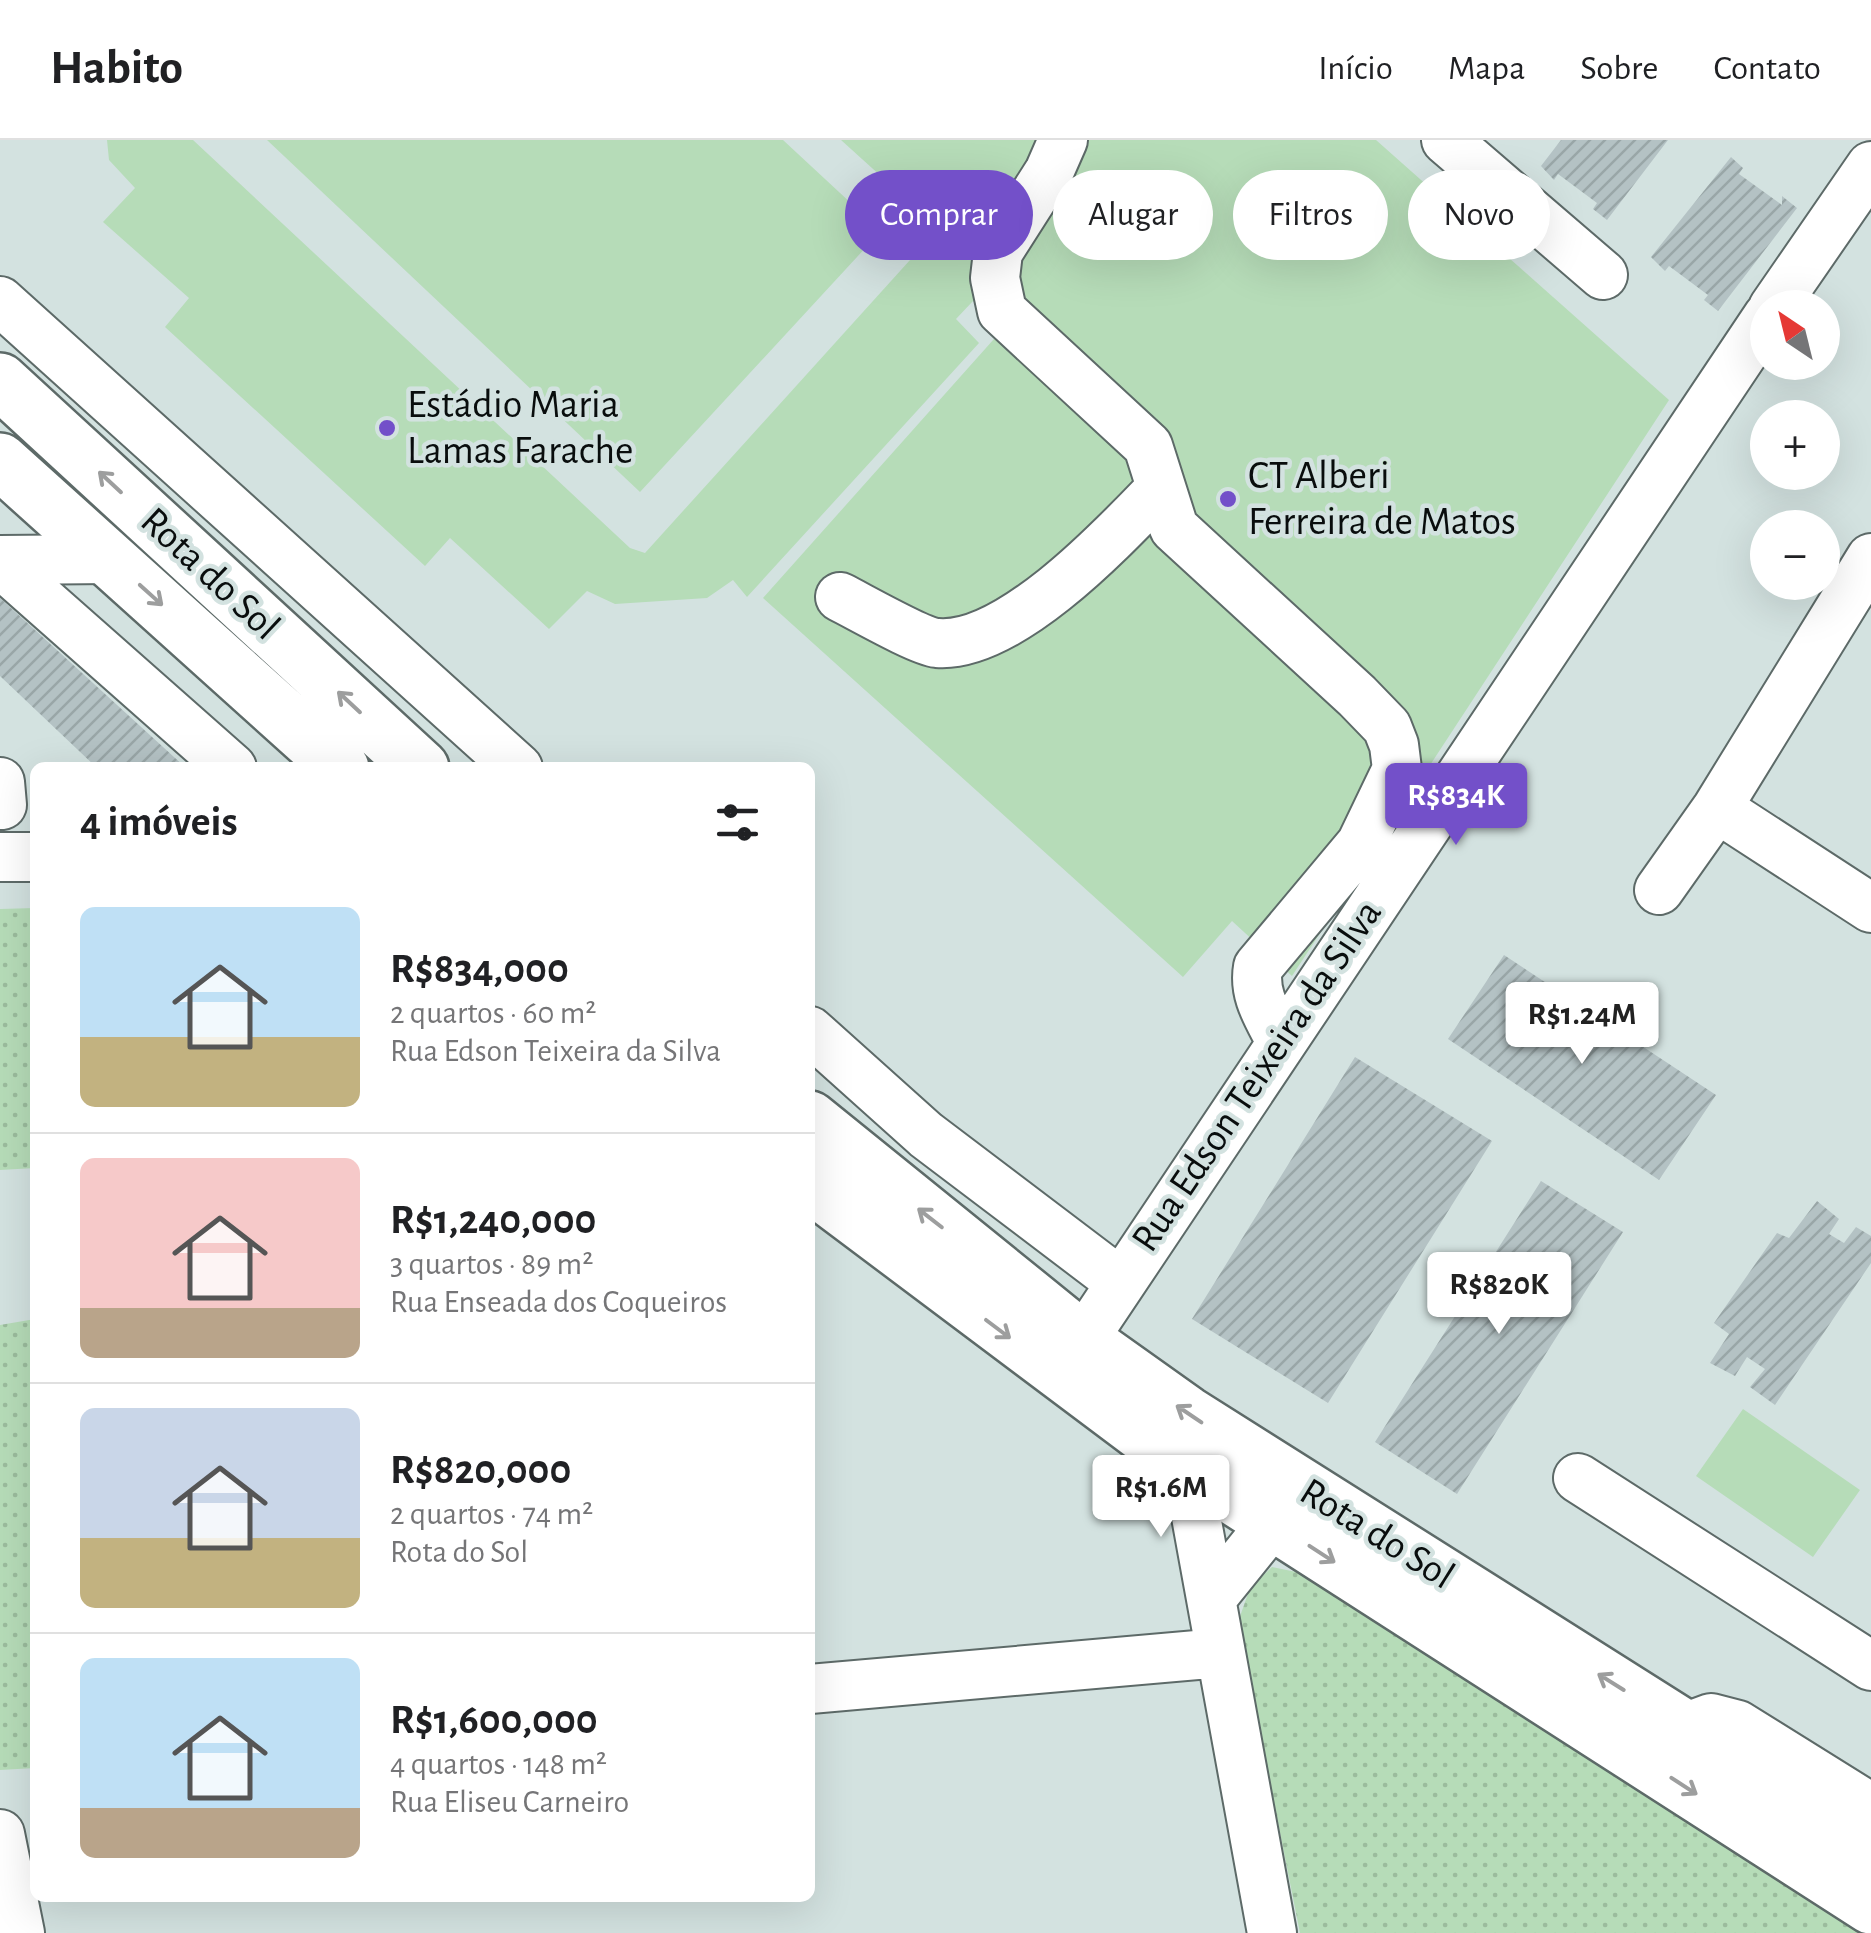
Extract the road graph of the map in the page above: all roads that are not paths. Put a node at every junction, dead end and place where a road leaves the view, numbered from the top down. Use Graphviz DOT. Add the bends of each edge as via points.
graph roads {
  1 [pos="1063,140"];
  2 [pos="1446,140"];
  3 [pos="1871,166"];
  4 [pos="1604,275"];
  5 [pos="1786,290"];
  6 [pos="0,301"];
  7 [pos="1750,343"];
  8 [pos="0,381"];
  9 [pos="0,461"];
  10 [pos="1159,490"];
  11 [pos="1871,558"];
  12 [pos="112,560"];
  13 [pos="0,562"];
  14 [pos="840,597"];
  15 [pos="225,762"];
  16 [pos="334,762"];
  17 [pos="414,762"];
  18 [pos="511,762"];
  19 [pos="1717,808"];
  20 [pos="30,856"];
  21 [pos="0,857"];
  22 [pos="1659,890"];
  23 [pos="1871,908"];
  24 [pos="815,1035"];
  25 [pos="1280,1040"];
  26 [pos="815,1124"];
  27 [pos="815,1188"];
  28 [pos="1120,1282"];
  29 [pos="1084,1340"];
  30 [pos="1186,1467"];
  31 [pos="1578,1478"];
  32 [pos="1272,1522"];
  33 [pos="1211,1599"];
  34 [pos="1220,1653"];
  35 [pos="1871,1666"];
  36 [pos="815,1690"];
  37 [pos="1684,1728"];
  38 [pos="1871,1808"];
  39 [pos="0,1834"];
  40 [pos="1871,1846"];
  41 [pos="1871,1906"];
  42 [pos="20,1933"];
  43 [pos="1272,1933"];
  1 -- 10 [label="street" via="998,252 997,297 1007,320 1148,446"];
  2 -- 4 [label="street"];
  3 -- 5 [label="street"];
  6 -- 18 [label="street"];
  7 -- 25 [label="street, Rua Edson Teixeira da Silva"];
  17 -- 8 [label="main road, Rota do Sol, one-way"];
  9 -- 12 [label="main road, Rota do Sol"];
  10 -- 14 [label="street" via="1086,565 994,630 936,643"];
  10 -- 25 [label="street" via="1174,528 1357,696 1394,744 1397,769 1361,844 1258,967 1261,1001"];
  11 -- 19 [label="street"];
  12 -- 13 [label="street"];
  12 -- 16 [label="main road, Rota do Sol, one-way"];
  13 -- 15 [label="street"];
  19 -- 22 [label="street"];
  19 -- 23 [label="street"];
  20 -- 21 [label="street"];
  24 -- 28 [label="street" via="926,1135"];
  25 -- 28 [label="street, Rua Edson Teixeira da Silva"];
  29 -- 26 [label="main road, Rota do Sol, one-way"];
  27 -- 30 [label="main road, Rota do Sol, one-way"];
  28 -- 29 [label="street, Rua Edson Teixeira da Silva"];
  37 -- 29 [label="main road, Rota do Sol, one-way" via="1187,1414"];
  30 -- 32 [label="main road, Rota do Sol"];
  30 -- 33 [label="street"];
  31 -- 35 [label="street"];
  32 -- 33 [label="street"];
  32 -- 41 [label="main road, Rota do Sol, one-way"];
  33 -- 34 [label="street"];
  34 -- 36 [label="street"];
  34 -- 43 [label="street"];
  37 -- 38 [label="street" via="1711,1718 1738,1725"];
  37 -- 40 [label="main road, Rota do Sol"];
  39 -- 42 [label="street"];
}
